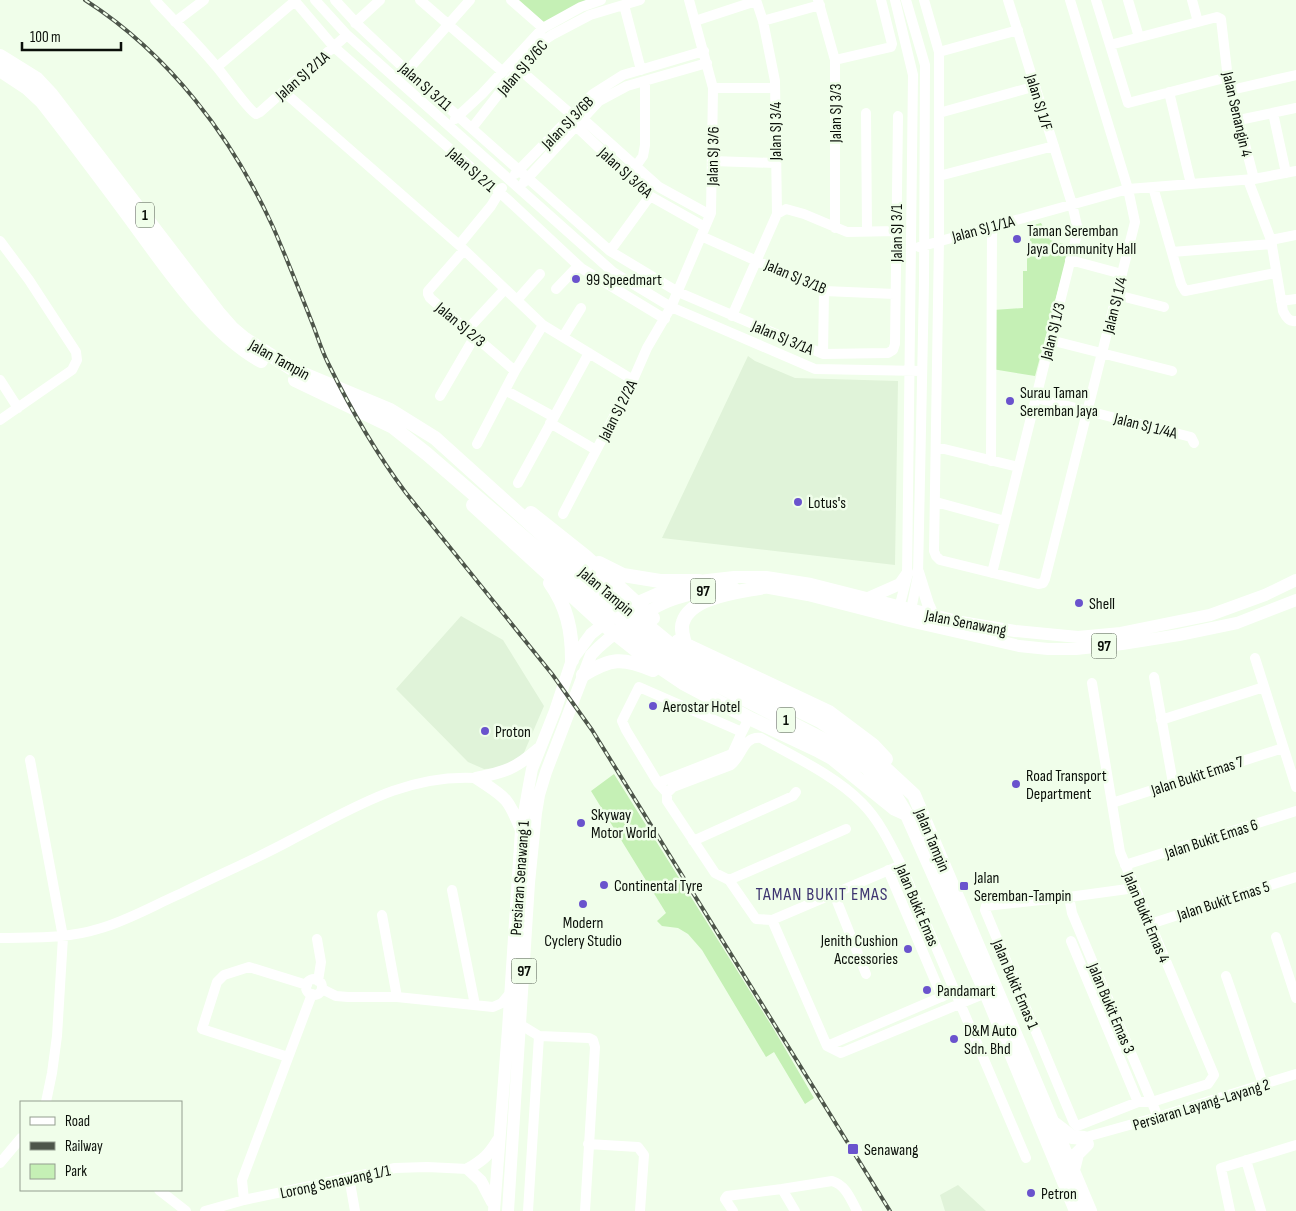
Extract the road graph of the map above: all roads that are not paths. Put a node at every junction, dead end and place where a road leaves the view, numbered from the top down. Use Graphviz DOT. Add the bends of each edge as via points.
graph roads {
  1 [pos="155,0"];
  2 [pos="204,0"];
  3 [pos="315,0"];
  4 [pos="335,0"];
  5 [pos="380,0"];
  6 [pos="420,0"];
  7 [pos="470,0"];
  8 [pos="511,0"];
  9 [pos="601,0"];
  10 [pos="640,0"];
  11 [pos="689,0"];
  12 [pos="756,0"];
  13 [pos="881,0"];
  14 [pos="894,0"];
  15 [pos="906,0"];
  16 [pos="924,0"];
  17 [pos="1008,0"];
  18 [pos="1070,0"];
  19 [pos="1096,0"];
  20 [pos="1128,0"];
  21 [pos="1192,0"];
  22 [pos="294,1"];
  23 [pos="819,2"];
  24 [pos="624,5"];
  25 [pos="695,21"];
  26 [pos="763,21"];
  27 [pos="175,22"];
  28 [pos="356,22"];
  29 [pos="1198,22"];
  30 [pos="449,25"];
  31 [pos="543,28"];
  32 [pos="1018,30"];
  33 [pos="347,35"];
  34 [pos="1139,37"];
  35 [pos="1110,45"];
  36 [pos="334,47"];
  37 [pos="704,51"];
  38 [pos="939,52"];
  39 [pos="0,56"];
  40 [pos="835,60"];
  41 [pos="707,63"];
  42 [pos="217,67"];
  43 [pos="519,68"];
  44 [pos="0,70"];
  45 [pos="641,70"];
  46 [pos="408,71"];
  47 [pos="502,72"];
  48 [pos="1296,75"];
  49 [pos="1228,77"];
  50 [pos="645,81"];
  51 [pos="1036,86"];
  52 [pos="713,88"];
  53 [pos="775,88"];
  54 [pos="1231,90"];
  55 [pos="284,92"];
  56 [pos="1169,92"];
  57 [pos="1296,108"];
  58 [pos="939,112"];
  59 [pos="866,113"];
  60 [pos="1273,113"];
  61 [pos="458,115"];
  62 [pos="572,115"];
  63 [pos="898,116"];
  64 [pos="1239,120"];
  65 [pos="580,123"];
  66 [pos="448,126"];
  67 [pos="472,128"];
  68 [pos="1054,146"];
  69 [pos="712,161"];
  70 [pos="775,163"];
  71 [pos="636,166"];
  72 [pos="519,170"];
  73 [pos="1291,172"];
  74 [pos="939,176"];
  75 [pos="529,178"];
  76 [pos="509,180"];
  77 [pos="1251,180"];
  78 [pos="1191,184"];
  79 [pos="1153,187"];
  80 [pos="518,188"];
  81 [pos="1128,189"];
  82 [pos="503,196"];
  83 [pos="650,196"];
  84 [pos="1072,204"];
  85 [pos="777,214"];
  86 [pos="710,215"];
  87 [pos="992,226"];
  88 [pos="835,228"];
  89 [pos="703,231"];
  90 [pos="868,231"];
  91 [pos="896,231"];
  92 [pos="1296,235"];
  93 [pos="939,240"];
  94 [pos="0,241"];
  95 [pos="1271,242"];
  96 [pos="924,244"];
  97 [pos="461,247"];
  98 [pos="610,252"];
  99 [pos="1172,252"];
  100 [pos="911,254"];
  101 [pos="758,260"];
  102 [pos="1070,260"];
  103 [pos="578,266"];
  104 [pos="1276,273"];
  105 [pos="540,274"];
  106 [pos="1122,274"];
  107 [pos="505,289"];
  108 [pos="556,289"];
  109 [pos="824,291"];
  110 [pos="678,292"];
  111 [pos="895,294"];
  112 [pos="1117,295"];
  113 [pos="1296,299"];
  114 [pos="517,300"];
  115 [pos="1281,301"];
  116 [pos="671,307"];
  117 [pos="1164,307"];
  118 [pos="581,308"];
  119 [pos="732,316"];
  120 [pos="665,319"];
  121 [pos="1296,321"];
  122 [pos="543,325"];
  123 [pos="471,332"];
  124 [pos="563,337"];
  125 [pos="1050,340"];
  126 [pos="894,350"];
  127 [pos="589,353"];
  128 [pos="1102,353"];
  129 [pos="823,354"];
  130 [pos="910,370"];
  131 [pos="516,371"];
  132 [pos="922,371"];
  133 [pos="1172,371"];
  134 [pos="292,374"];
  135 [pos="0,380"];
  136 [pos="633,380"];
  137 [pos="505,390"];
  138 [pos="440,396"];
  139 [pos="1036,398"];
  140 [pos="18,408"];
  141 [pos="1088,411"];
  142 [pos="389,419"];
  143 [pos="0,420"];
  144 [pos="552,420"];
  145 [pos="435,438"];
  146 [pos="1194,443"];
  147 [pos="477,444"];
  148 [pos="936,447"];
  149 [pos="596,450"];
  150 [pos="991,460"];
  151 [pos="1018,467"];
  152 [pos="518,483"];
  153 [pos="936,502"];
  154 [pos="563,514"];
  155 [pos="1005,521"];
  156 [pos="585,556"];
  157 [pos="539,565"];
  158 [pos="912,573"];
  159 [pos="992,573"];
  160 [pos="1296,580"];
  161 [pos="699,581"];
  162 [pos="764,587"];
  163 [pos="866,599"];
  164 [pos="1296,600"];
  165 [pos="635,602"];
  166 [pos="647,613"];
  167 [pos="904,614"];
  168 [pos="933,616"];
  169 [pos="602,624"];
  170 [pos="614,634"];
  171 [pos="685,645"];
  172 [pos="1255,658"];
  173 [pos="571,664"];
  174 [pos="1154,677"];
  175 [pos="581,681"];
  176 [pos="684,683"];
  177 [pos="1092,683"];
  178 [pos="1264,687"];
  179 [pos="749,718"];
  180 [pos="1161,720"];
  181 [pos="742,732"];
  182 [pos="541,746"];
  183 [pos="1283,748"];
  184 [pos="30,760"];
  185 [pos="476,778"];
  186 [pos="658,783"];
  187 [pos="1173,783"];
  188 [pos="1296,787"];
  189 [pos="796,792"];
  190 [pos="667,794"];
  191 [pos="914,795"];
  192 [pos="1112,802"];
  193 [pos="1296,811"];
  194 [pos="907,815"];
  195 [pos="846,829"];
  196 [pos="521,830"];
  197 [pos="693,841"];
  198 [pos="901,864"];
  199 [pos="1125,865"];
  200 [pos="888,870"];
  201 [pos="1296,877"];
  202 [pos="729,880"];
  203 [pos="1135,888"];
  204 [pos="452,890"];
  205 [pos="834,894"];
  206 [pos="1069,898"];
  207 [pos="382,915"];
  208 [pos="772,920"];
  209 [pos="1150,924"];
  210 [pos="64,937"];
  211 [pos="1276,937"];
  212 [pos="0,938"];
  213 [pos="317,939"];
  214 [pos="1071,941"];
  215 [pos="866,974"];
  216 [pos="1226,976"];
  217 [pos="320,985"];
  218 [pos="309,990"];
  219 [pos="511,992"];
  220 [pos="955,992"];
  221 [pos="986,993"];
  222 [pos="397,997"];
  223 [pos="942,997"];
  224 [pos="1296,998"];
  225 [pos="961,1003"];
  226 [pos="475,1005"];
  227 [pos="493,1007"];
  228 [pos="515,1027"];
  229 [pos="539,1036"];
  230 [pos="827,1046"];
  231 [pos="288,1057"];
  232 [pos="1296,1074"];
  233 [pos="1263,1084"];
  234 [pos="46,1101"];
  235 [pos="1138,1102"];
  236 [pos="1152,1102"];
  237 [pos="1158,1117"];
  238 [pos="1053,1122"];
  239 [pos="20,1139"];
  240 [pos="499,1139"];
  241 [pos="1086,1141"];
  242 [pos="588,1144"];
  243 [pos="1296,1145"];
  244 [pos="1058,1152"];
  245 [pos="1026,1158"];
  246 [pos="1246,1160"];
  247 [pos="0,1163"];
  248 [pos="468,1169"];
  249 [pos="1073,1170"];
  250 [pos="349,1177"];
  251 [pos="782,1189"];
  252 [pos="160,1191"];
  253 [pos="244,1200"];
  254 [pos="494,1209"];
  255 [pos="186,1211"];
  256 [pos="205,1211"];
  257 [pos="355,1211"];
  258 [pos="508,1211"];
  259 [pos="528,1211"];
  260 [pos="585,1211"];
  261 [pos="640,1211"];
  262 [pos="732,1211"];
  263 [pos="795,1211"];
  264 [pos="857,1211"];
  265 [pos="1076,1211"];
  266 [pos="1090,1211"];
  267 [pos="1230,1211"];
  268 [pos="1261,1211"];
  1 -- 27 [label="street"];
  2 -- 27 [label="street"];
  3 -- 33 [label="street"];
  4 -- 28 [label="street, Jalan SJ 3/11"];
  5 -- 28 [label="street"];
  6 -- 30 [label="street"];
  7 -- 30 [label="street"];
  8 -- 31 [label="street"];
  9 -- 31 [label="street"];
  10 -- 24 [label="street, Jalan SJ 3/6C"];
  11 -- 25 [label="street, Jalan SJ 3/6"];
  12 -- 25 [label="street"];
  12 -- 26 [label="street, Jalan SJ 3/4"];
  13 -- 40 [label="street" via="891,47"];
  14 -- 100 [label="street" via="913,76"];
  15 -- 96 [label="street" via="925,65"];
  16 -- 38 [label="street"];
  17 -- 32 [label="street, Jalan SJ 1/F"];
  18 -- 81 [label="street, Jalan SJ 1/4"];
  19 -- 35 [label="street"];
  20 -- 34 [label="street"];
  21 -- 29 [label="street"];
  22 -- 36 [label="street, Jalan SJ 2/1"];
  22 -- 42 [label="street"];
  23 -- 26 [label="street"];
  23 -- 40 [label="street, Jalan SJ 3/3"];
  24 -- 43 [label="street, Jalan SJ 3/6C" via="590,15 552,35 538,45"];
  24 -- 45 [label="street"];
  25 -- 37 [label="street, Jalan SJ 3/6"];
  26 -- 53 [label="street, Jalan SJ 3/4"];
  27 -- 42 [label="street"];
  28 -- 46 [label="street, Jalan SJ 3/11"];
  29 -- 34 [label="street"];
  29 -- 49 [label="street, Jalan Senangin 4" via="1217,17 1221,19"];
  30 -- 46 [label="street"];
  30 -- 47 [label="street"];
  31 -- 47 [label="street"];
  32 -- 38 [label="street"];
  32 -- 51 [label="street, Jalan SJ 1/F"];
  33 -- 36 [label="street, Jalan SJ 2/1A"];
  33 -- 66 [label="street"];
  34 -- 35 [label="street"];
  35 -- 56 [label="street" via="1128,103"];
  36 -- 55 [label="street, Jalan SJ 2/1A"];
  36 -- 82 [label="street, Jalan SJ 2/1"];
  37 -- 41 [label="street, Jalan SJ 3/6"];
  37 -- 45 [label="street, Jalan SJ 3/6B"];
  38 -- 58 [label="street"];
  39 -- 134 [label="highway, Jalan Tampin / 1" via="37,79 51,94 232,328"];
  40 -- 88 [label="street, Jalan SJ 3/3"];
  41 -- 50 [label="street"];
  41 -- 52 [label="street, Jalan SJ 3/6"];
  42 -- 55 [label="street, Jalan SJ 2/1A" via="256,114"];
  43 -- 62 [label="street"];
  43 -- 67 [label="street, Jalan SJ 3/6C"];
  44 -- 134 [label="highway, Jalan Tampin / 1" via="42,102 174,276 224,335 251,355"];
  45 -- 62 [label="street, Jalan SJ 3/6B" via="623,75 593,94"];
  46 -- 61 [label="street, Jalan SJ 3/11"];
  47 -- 61 [label="street"];
  48 -- 54 [label="street"];
  49 -- 54 [label="street, Jalan Senangin 4"];
  49 -- 56 [label="street"];
  50 -- 65 [label="street" via="627,86 599,102"];
  50 -- 71 [label="street" via="643,156"];
  51 -- 58 [label="street"];
  51 -- 68 [label="street, Jalan SJ 1/F"];
  52 -- 53 [label="street"];
  52 -- 69 [label="street, Jalan SJ 3/6"];
  53 -- 70 [label="street, Jalan SJ 3/4"];
  54 -- 64 [label="street, Jalan Senangin 4"];
  55 -- 97 [label="street"];
  56 -- 78 [label="street"];
  57 -- 60 [label="street"];
  58 -- 74 [label="street"];
  59 -- 90 [label="street"];
  60 -- 64 [label="street"];
  60 -- 73 [label="street"];
  61 -- 66 [label="street"];
  61 -- 67 [label="street, Jalan SJ 3/11"];
  62 -- 72 [label="street, Jalan SJ 3/6B"];
  63 -- 91 [label="street, Jalan SJ 3/1"];
  64 -- 77 [label="street, Jalan Senangin 4"];
  65 -- 71 [label="street"];
  65 -- 75 [label="street"];
  65 -- 83 [label="street, Jalan SJ 3/6A"];
  66 -- 76 [label="street"];
  67 -- 72 [label="street, Jalan SJ 3/11"];
  68 -- 74 [label="street"];
  68 -- 84 [label="street, Jalan SJ 1/F"];
  69 -- 70 [label="street"];
  69 -- 86 [label="street, Jalan SJ 3/6"];
  70 -- 85 [label="street, Jalan SJ 3/4"];
  71 -- 86 [label="street" via="659,187"];
  72 -- 75 [label="street, Jalan SJ 3/11"];
  72 -- 76 [label="street, Jalan SJ 3/6B"];
  73 -- 77 [label="street, Jalan SJ 1/1A"];
  74 -- 93 [label="street"];
  75 -- 80 [label="street"];
  75 -- 98 [label="street, Jalan SJ 3/11"];
  76 -- 80 [label="street"];
  76 -- 82 [label="street, Jalan SJ 3/6B"];
  77 -- 78 [label="street, Jalan SJ 1/1A"];
  77 -- 95 [label="street, Jalan Senangin 4"];
  78 -- 79 [label="street, Jalan SJ 1/1A"];
  79 -- 81 [label="street, Jalan SJ 1/1A"];
  79 -- 99 [label="street"];
  80 -- 82 [label="street"];
  80 -- 116 [label="street" via="613,272"];
  81 -- 84 [label="street, Jalan SJ 1/1A"];
  81 -- 106 [label="street, Jalan SJ 1/4" via="1135,222"];
  82 -- 97 [label="street" via="491,206"];
  82 -- 103 [label="street, Jalan SJ 2/1"];
  83 -- 89 [label="street, Jalan SJ 3/6A"];
  83 -- 98 [label="street"];
  84 -- 87 [label="street, Jalan SJ 1/1A"];
  84 -- 102 [label="street, Jalan SJ 1/3" via="1078,230"];
  85 -- 88 [label="street" via="786,209"];
  85 -- 101 [label="street, Jalan SJ 3/4"];
  86 -- 89 [label="street, Jalan SJ 3/6"];
  87 -- 93 [label="street, Jalan SJ 1/1A"];
  87 -- 150 [label="street"];
  88 -- 90 [label="street" via="847,232"];
  89 -- 101 [label="street, Jalan SJ 3/1B"];
  89 -- 110 [label="street, Jalan SJ 3/6"];
  90 -- 91 [label="street"];
  91 -- 111 [label="street, Jalan SJ 3/1"];
  92 -- 95 [label="street"];
  93 -- 96 [label="street, Jalan SJ 1/1A"];
  93 -- 148 [label="street"];
  94 -- 140 [label="street" via="30,280 76,352 77,360 72,370"];
  95 -- 99 [label="street"];
  95 -- 104 [label="street, Jalan Senangin 4"];
  96 -- 100 [label="street"];
  96 -- 132 [label="street"];
  97 -- 107 [label="street"];
  97 -- 123 [label="street, Jalan SJ 2/3" via="428,294"];
  98 -- 110 [label="street, Jalan SJ 3/1A"];
  99 -- 104 [label="street" via="1185,291"];
  100 -- 130 [label="street"];
  101 -- 109 [label="street, Jalan SJ 3/1B"];
  101 -- 119 [label="street, Jalan SJ 3/4"];
  102 -- 106 [label="street"];
  102 -- 125 [label="street, Jalan SJ 1/3"];
  103 -- 108 [label="street"];
  103 -- 120 [label="street, Jalan SJ 2/1"];
  104 -- 115 [label="street, Jalan Senangin 4"];
  105 -- 114 [label="street"];
  106 -- 112 [label="street, Jalan SJ 1/4"];
  107 -- 114 [label="street"];
  107 -- 123 [label="street"];
  109 -- 111 [label="street, Jalan SJ 3/1B"];
  109 -- 129 [label="street"];
  110 -- 116 [label="street, Jalan SJ 3/6"];
  110 -- 119 [label="street, Jalan SJ 3/1A"];
  111 -- 126 [label="street, Jalan SJ 3/1"];
  112 -- 117 [label="street"];
  112 -- 128 [label="street, Jalan SJ 1/4"];
  113 -- 115 [label="street"];
  114 -- 122 [label="street"];
  115 -- 121 [label="street, Jalan Senangin 4" via="1286,318"];
  116 -- 120 [label="street, Jalan SJ 2/2A"];
  116 -- 130 [label="street" via="816,369"];
  118 -- 124 [label="street"];
  119 -- 129 [label="street, Jalan SJ 3/1A"];
  120 -- 136 [label="street, Jalan SJ 2/2A"];
  122 -- 124 [label="street"];
  122 -- 131 [label="street"];
  123 -- 131 [label="street, Jalan SJ 2/3"];
  123 -- 138 [label="street"];
  124 -- 127 [label="street"];
  125 -- 128 [label="street"];
  125 -- 139 [label="street, Jalan SJ 1/3"];
  126 -- 129 [label="street, Jalan SJ 3/1A" via="888,354"];
  127 -- 136 [label="street"];
  127 -- 144 [label="street"];
  128 -- 133 [label="street"];
  128 -- 141 [label="street, Jalan SJ 1/4"];
  130 -- 132 [label="street"];
  130 -- 158 [label="street"];
  131 -- 137 [label="street"];
  132 -- 158 [label="street"];
  134 -- 142 [label="highway, Jalan Tampin / 1"];
  135 -- 140 [label="street"];
  136 -- 149 [label="street, Jalan SJ 2/2A"];
  137 -- 144 [label="street"];
  137 -- 147 [label="street"];
  139 -- 141 [label="street, Jalan SJ 1/4A"];
  139 -- 151 [label="street, Jalan SJ 1/3"];
  140 -- 143 [label="street"];
  141 -- 146 [label="street, Jalan SJ 1/4A" via="1191,436"];
  141 -- 159 [label="street, Jalan SJ 1/4" via="1043,583"];
  142 -- 145 [label="highway, Jalan Tampin / 1"];
  142 -- 157 [label="highway" via="473,506"];
  142 -- 194 [label="highway, Jalan Tampin / 1" via="601,604 674,663 820,738 858,762 895,794"];
  144 -- 149 [label="street"];
  144 -- 152 [label="street"];
  145 -- 156 [label="highway"];
  145 -- 191 [label="highway, Jalan Tampin / 1" via="598,584 682,654 820,722 871,755"];
  148 -- 150 [label="street"];
  148 -- 153 [label="street"];
  149 -- 154 [label="street, Jalan SJ 2/2A"];
  150 -- 151 [label="street"];
  151 -- 155 [label="street, Jalan SJ 1/3"];
  153 -- 155 [label="street"];
  153 -- 159 [label="street" via="936,556 940,560"];
  155 -- 159 [label="street, Jalan SJ 1/3"];
  156 -- 161 [label="highway" via="623,575 660,581"];
  156 -- 165 [label="highway"];
  157 -- 169 [label="highway"];
  157 -- 173 [label="highway" via="559,595 570,627"];
  158 -- 163 [label="main road" via="900,584"];
  158 -- 167 [label="street"];
  158 -- 168 [label="main road"];
  160 -- 168 [label="main road, Jalan Senawang / 97" via="1265,595 1210,614 1121,633 1078,638 988,627"];
  161 -- 163 [label="main road, Jalan Senawang / 97" via="766,577 811,584"];
  161 -- 165 [label="main road, Jalan Senawang / 97"];
  162 -- 166 [label="main road, Jalan Senawang / 97" via="704,591 675,598"];
  162 -- 167 [label="main road, Jalan Senawang / 97"];
  162 -- 171 [label="highway" via="714,597 688,612 682,622"];
  163 -- 167 [label="main road, Jalan Senawang / 97"];
  164 -- 167 [label="main road, Jalan Senawang / 97" via="1237,623 1076,650 1019,646"];
  165 -- 166 [label="highway"];
  165 -- 169 [label="main road, 97"];
  166 -- 170 [label="main road, 97"];
  166 -- 171 [label="highway"];
  167 -- 168 [label="main road, Jalan Senawang / 97"];
  169 -- 170 [label="highway"];
  169 -- 173 [label="main road, Persiaran Senawang 1 / 97" via="581,646"];
  170 -- 175 [label="main road, Persiaran Senawang 1 / 97" via="591,655"];
  170 -- 176 [label="highway"];
  171 -- 191 [label="highway" via="830,712 873,744 898,771"];
  172 -- 178 [label="street"];
  173 -- 182 [label="main road, Persiaran Senawang 1 / 97"];
  174 -- 180 [label="street"];
  175 -- 176 [label="highway" via="601,664 623,660"];
  175 -- 228 [label="main road, Persiaran Senawang 1 / 97" via="539,795"];
  176 -- 179 [label="highway"];
  177 -- 192 [label="street, Jalan Bukit Emas 4"];
  178 -- 180 [label="street"];
  178 -- 183 [label="street"];
  179 -- 181 [label="street"];
  179 -- 194 [label="highway" via="832,758"];
  180 -- 187 [label="street"];
  181 -- 186 [label="street" via="732,754"];
  181 -- 186 [label="street" via="639,686 622,721"];
  182 -- 185 [label="main road" via="510,770"];
  182 -- 196 [label="main road, Persiaran Senawang 1 / 97" via="532,769"];
  183 -- 187 [label="street, Jalan Bukit Emas 7"];
  183 -- 188 [label="street"];
  184 -- 210 [label="street"];
  185 -- 196 [label="main road" via="506,798"];
  185 -- 210 [label="street" via="421,782 394,789 130,917"];
  186 -- 190 [label="street"];
  187 -- 192 [label="street, Jalan Bukit Emas 7"];
  189 -- 197 [label="street"];
  190 -- 197 [label="street" via="667,801"];
  190 -- 198 [label="street, Jalan Bukit Emas" via="673,787 731,765 749,739 761,738 843,786 863,803"];
  191 -- 238 [label="highway, Jalan Tampin / 1"];
  192 -- 199 [label="street, Jalan Bukit Emas 4"];
  193 -- 199 [label="street, Jalan Bukit Emas 6"];
  194 -- 221 [label="highway, Jalan Tampin / 1"];
  195 -- 202 [label="street"];
  196 -- 219 [label="main road, Persiaran Senawang 1 / 97"];
  197 -- 202 [label="street" via="715,873"];
  198 -- 200 [label="street"];
  198 -- 220 [label="street, Jalan Bukit Emas"];
  199 -- 203 [label="street, Jalan Bukit Emas 4"];
  200 -- 205 [label="street"];
  200 -- 223 [label="street"];
  201 -- 209 [label="street, Jalan Bukit Emas 5"];
  202 -- 208 [label="street" via="756,919"];
  203 -- 206 [label="street, Jalan Bukit Emas 1"];
  203 -- 209 [label="street, Jalan Bukit Emas 4"];
  204 -- 226 [label="street"];
  205 -- 208 [label="street"];
  205 -- 215 [label="street"];
  206 -- 235 [label="street, Jalan Bukit Emas 1" via="991,904 985,910 1074,1123 1082,1125"];
  206 -- 236 [label="street, Jalan Bukit Emas 3" via="1072,913"];
  207 -- 222 [label="street"];
  208 -- 230 [label="street"];
  209 -- 236 [label="street, Jalan Bukit Emas 4" via="1214,1075 1208,1084"];
  210 -- 212 [label="street"];
  210 -- 234 [label="street" via="56,1036"];
  211 -- 224 [label="street"];
  213 -- 217 [label="street"];
  214 -- 235 [label="street"];
  216 -- 233 [label="street"];
  217 -- 218 [label="street" via="319,994"];
  217 -- 222 [label="street" via="336,996 348,998"];
  218 -- 231 [label="street"];
  218 -- 231 [label="street" via="249,967 224,975 216,982 202,1029"];
  219 -- 227 [label="street" via="502,1003"];
  219 -- 228 [label="main road, Persiaran Senawang 1 / 97"];
  220 -- 223 [label="street"];
  220 -- 225 [label="street, Jalan Bukit Emas"];
  221 -- 225 [label="street"];
  221 -- 244 [label="highway, Jalan Tampin / 1"];
  222 -- 226 [label="street"];
  223 -- 230 [label="street"];
  225 -- 230 [label="street" via="841,1053"];
  225 -- 245 [label="street, Jalan Bukit Emas"];
  226 -- 227 [label="street"];
  227 -- 228 [label="street"];
  228 -- 229 [label="street"];
  228 -- 240 [label="main road, Persiaran Senawang 1 / 97"];
  228 -- 258 [label="main road, Persiaran Senawang 1 / 97"];
  229 -- 242 [label="street" via="593,1040"];
  229 -- 259 [label="street"];
  231 -- 253 [label="street" via="242,1180"];
  232 -- 233 [label="street, Persiaran Layang-Layang 2"];
  233 -- 237 [label="street, Persiaran Layang-Layang 2"];
  235 -- 236 [label="street, Jalan Bukit Emas 1"];
  236 -- 237 [label="street, Jalan Bukit Emas 3"];
  237 -- 241 [label="street, Persiaran Layang-Layang 2"];
  238 -- 241 [label="highway" via="1072,1136"];
  238 -- 244 [label="highway, Jalan Tampin / 1"];
  239 -- 247 [label="street"];
  240 -- 248 [label="main road" via="482,1161"];
  240 -- 254 [label="main road, Persiaran Senawang 1 / 97"];
  241 -- 244 [label="street, Persiaran Layang-Layang 2"];
  241 -- 249 [label="highway" via="1077,1154"];
  242 -- 260 [label="street"];
  242 -- 261 [label="street" via="638,1148 644,1155"];
  243 -- 246 [label="street"];
  244 -- 249 [label="highway, Jalan Tampin / 1"];
  244 -- 265 [label="highway, Jalan Tampin / 1"];
  246 -- 267 [label="street" via="1221,1168"];
  246 -- 268 [label="street"];
  248 -- 250 [label="street, Lorong Senawang 1/1" via="395,1168"];
  248 -- 254 [label="main road" via="486,1187"];
  249 -- 266 [label="highway, Jalan Tampin / 1"];
  250 -- 253 [label="street, Lorong Senawang 1/1"];
  250 -- 257 [label="street"];
  251 -- 262 [label="street" via="727,1196 725,1199"];
  251 -- 263 [label="street"];
  251 -- 264 [label="street" via="832,1181 839,1183"];
  252 -- 255 [label="street"];
  253 -- 256 [label="street, Lorong Senawang 1/1"];
}
